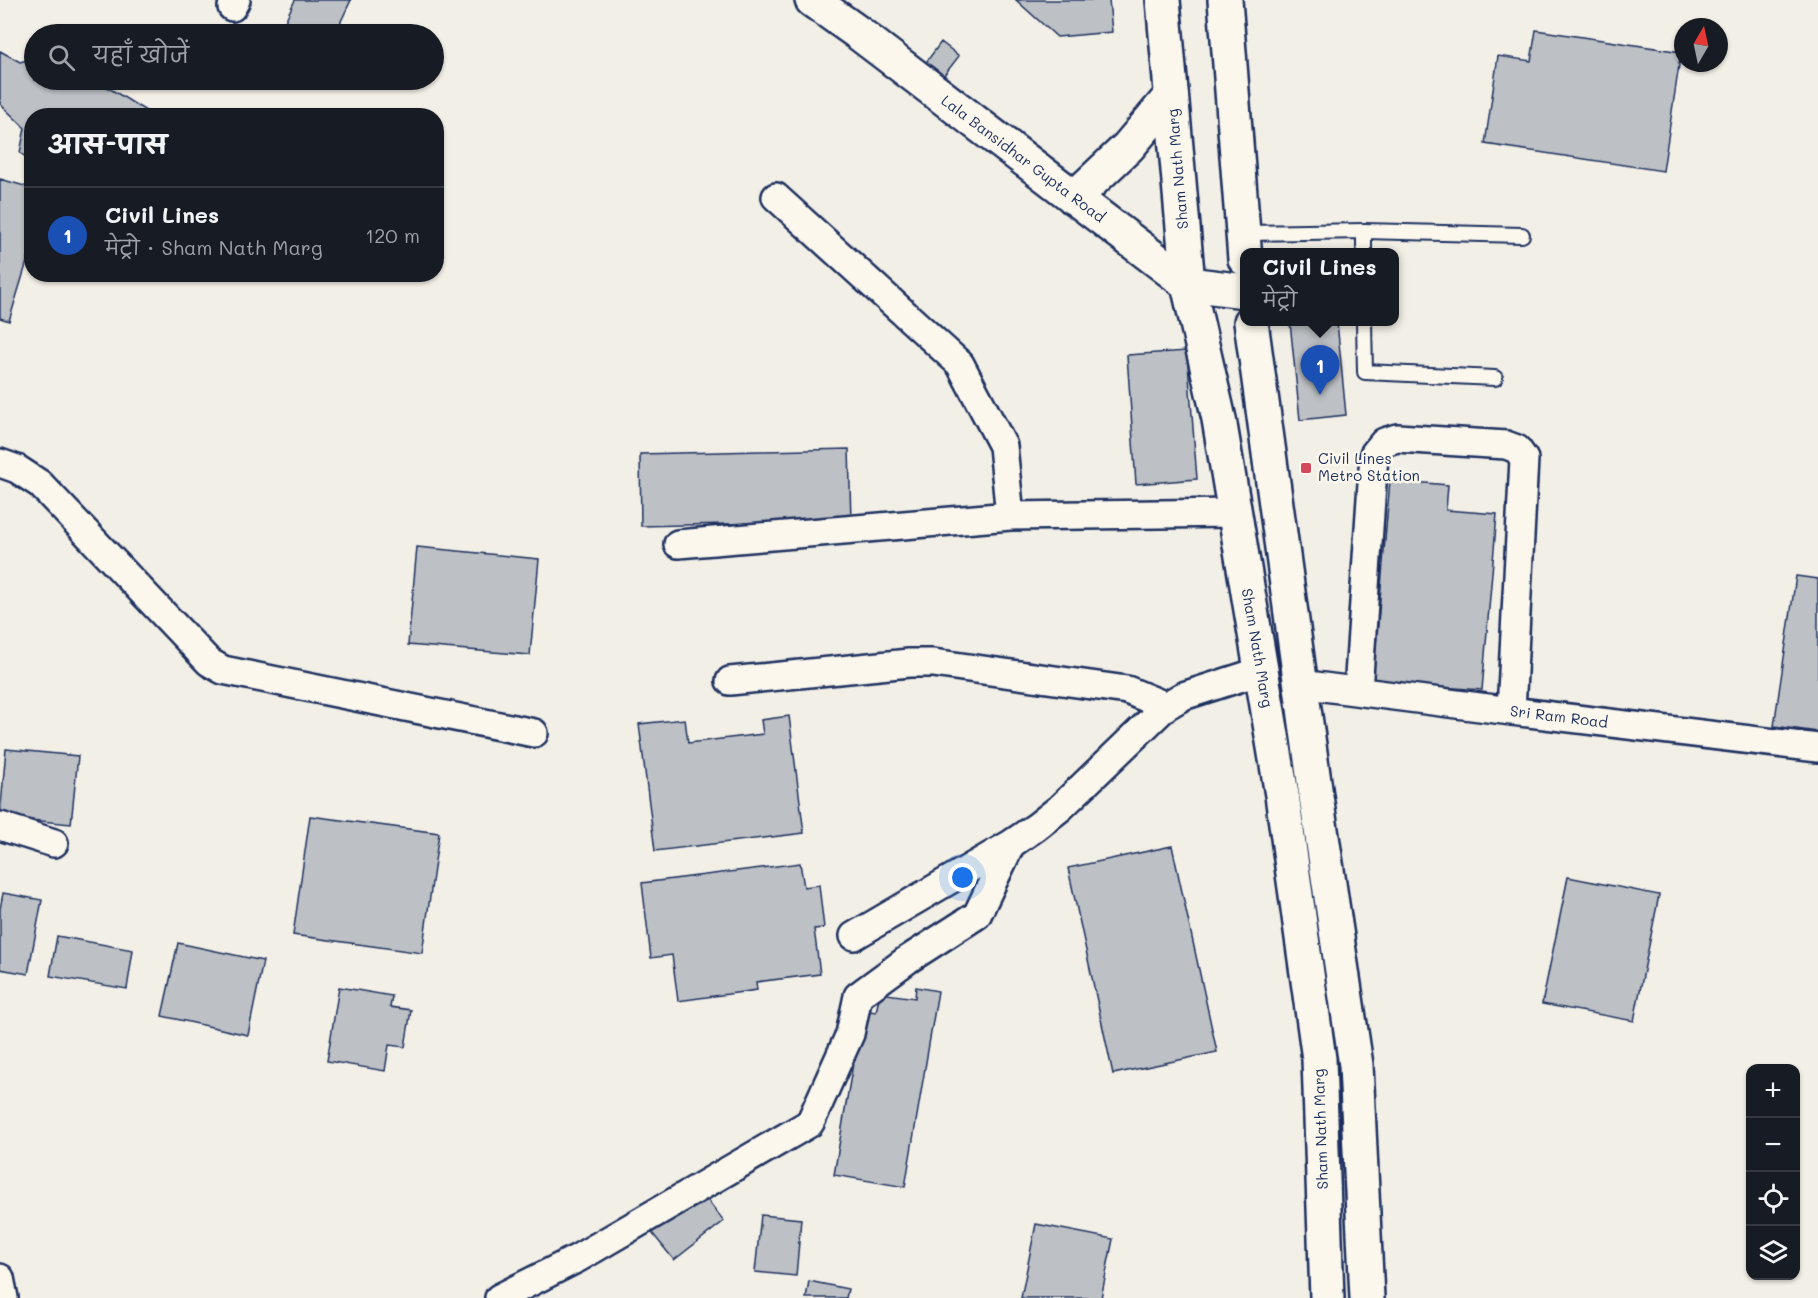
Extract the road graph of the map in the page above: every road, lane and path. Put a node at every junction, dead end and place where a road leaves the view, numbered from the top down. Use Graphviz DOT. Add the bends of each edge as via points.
graph roads {
  1 [pos="812,0"];
  2 [pos="1163,0"];
  3 [pos="1225,0"];
  4 [pos="1171,96"];
  5 [pos="776,196"];
  6 [pos="1074,198"];
  7 [pos="1364,231"];
  8 [pos="1522,235"];
  9 [pos="1244,246"];
  10 [pos="1364,248"];
  11 [pos="1188,285"];
  12 [pos="1240,290"];
  13 [pos="1252,326"];
  14 [pos="1364,326"];
  15 [pos="1495,378"];
  16 [pos="0,463"];
  17 [pos="1234,513"];
  18 [pos="1010,516"];
  19 [pos="678,544"];
  20 [pos="1261,671"];
  21 [pos="730,681"];
  22 [pos="1300,684"];
  23 [pos="1358,691"];
  24 [pos="1166,706"];
  25 [pos="1511,711"];
  26 [pos="534,733"];
  27 [pos="1818,748"];
  28 [pos="0,826"];
  29 [pos="54,843"];
  30 [pos="1011,844"];
  31 [pos="854,936"];
  32 [pos="0,1278"];
  33 [pos="4,1298"];
  34 [pos="499,1298"];
  35 [pos="1327,1298"];
  36 [pos="1367,1298"];
  1 -- 6 [label="main road, Lala Bansidhar Gupta Road"];
  2 -- 4 [label="main road, Sham Nath Marg"];
  3 -- 9 [label="main road"];
  4 -- 6 [label="main road" via="1128,147"];
  4 -- 11 [label="main road, Sham Nath Marg"];
  5 -- 18 [label="street" via="960,364 1003,446"];
  6 -- 11 [label="main road, Lala Bansidhar Gupta Road"];
  7 -- 8 [label="lane"];
  7 -- 9 [label="lane"];
  7 -- 10 [label="lane"];
  11 -- 12 [label="main road"];
  11 -- 17 [label="main road, Sham Nath Marg" via="1219,419"];
  13 -- 22 [label="main road"];
  14 -- 15 [label="lane" via="1365,372"];
  16 -- 26 [label="street" via="40,484 209,662 223,670"];
  17 -- 18 [label="street"];
  17 -- 20 [label="main road, Sham Nath Marg"];
  18 -- 19 [label="street"];
  20 -- 24 [label="street" via="1183,696"];
  20 -- 35 [label="main road, Sham Nath Marg" via="1319,1059"];
  21 -- 24 [label="street" via="933,663 1127,690"];
  22 -- 23 [label="street, Sri Ram Road"];
  22 -- 36 [label="main road" via="1356,1065"];
  23 -- 25 [label="street, Sri Ram Road"];
  23 -- 25 [label="street" via="1374,454 1384,442 1397,438 1506,445 1517,449 1524,459"];
  24 -- 30 [label="street" via="1060,808"];
  25 -- 27 [label="street, Sri Ram Road"];
  28 -- 29 [label="street"];
  30 -- 31 [label="street"];
  30 -- 34 [label="street" via="977,915 858,996 850,1034 810,1122 578,1258"];
  32 -- 33 [label="street"];
}
